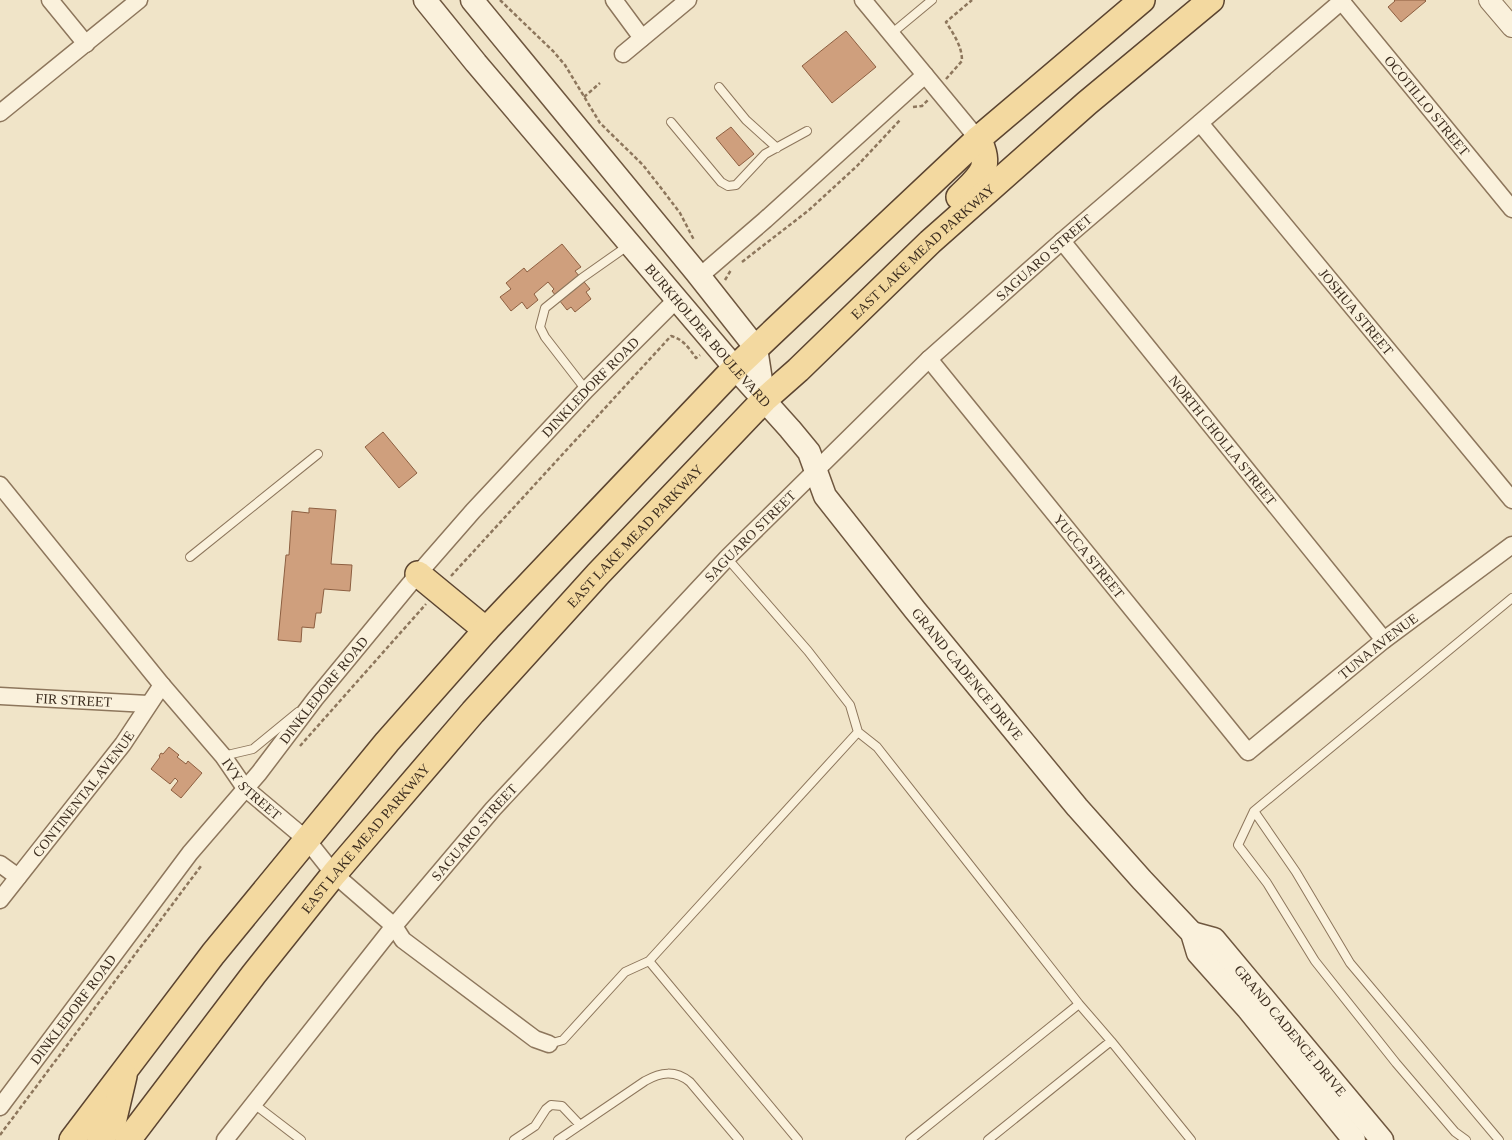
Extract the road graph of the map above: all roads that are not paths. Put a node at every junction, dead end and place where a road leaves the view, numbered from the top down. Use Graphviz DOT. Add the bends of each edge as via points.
graph roads {
  1 [pos="50,0"];
  2 [pos="139,0"];
  3 [pos="425,0"];
  4 [pos="472,0"];
  5 [pos="614,0"];
  6 [pos="688,0"];
  7 [pos="863,0"];
  8 [pos="1142,0"];
  9 [pos="1211,0"];
  10 [pos="1489,0"];
  11 [pos="930,1"];
  12 [pos="1342,1"];
  13 [pos="1512,27"];
  14 [pos="891,34"];
  15 [pos="642,38"];
  16 [pos="506,41"];
  17 [pos="86,44"];
  18 [pos="624,54"];
  19 [pos="476,63"];
  20 [pos="925,75"];
  21 [pos="719,87"];
  22 [pos="0,114"];
  23 [pos="671,122"];
  24 [pos="1200,123"];
  25 [pos="807,130"];
  26 [pos="581,132"];
  27 [pos="978,138"];
  28 [pos="777,148"];
  29 [pos="555,156"];
  30 [pos="1512,210"];
  31 [pos="930,242"];
  32 [pos="1062,242"];
  33 [pos="630,244"];
  34 [pos="706,271"];
  35 [pos="677,299"];
  36 [pos="756,348"];
  37 [pos="929,359"];
  38 [pos="736,368"];
  39 [pos="586,390"];
  40 [pos="764,400"];
  41 [pos="318,454"];
  42 [pos="815,470"];
  43 [pos="0,485"];
  44 [pos="1512,500"];
  45 [pos="5,503"];
  46 [pos="1512,545"];
  47 [pos="190,557"];
  48 [pos="726,558"];
  49 [pos="418,574"];
  50 [pos="1512,598"];
  51 [pos="486,630"];
  52 [pos="1384,640"];
  53 [pos="162,684"];
  54 [pos="0,696"];
  55 [pos="315,698"];
  56 [pos="148,704"];
  57 [pos="858,732"];
  58 [pos="1248,752"];
  59 [pos="223,756"];
  60 [pos="246,788"];
  61 [pos="1254,811"];
  62 [pos="307,840"];
  63 [pos="0,864"];
  64 [pos="334,874"];
  65 [pos="18,877"];
  66 [pos="0,900"];
  67 [pos="394,926"];
  68 [pos="1192,933"];
  69 [pos="649,961"];
  70 [pos="1079,1004"];
  71 [pos="1111,1041"];
  72 [pos="549,1044"];
  73 [pos="127,1066"];
  74 [pos="254,1104"];
  75 [pos="0,1107"];
  76 [pos="580,1125"];
  77 [pos="72,1140"];
  78 [pos="100,1140"];
  79 [pos="128,1140"];
  80 [pos="226,1140"];
  81 [pos="301,1140"];
  82 [pos="514,1140"];
  83 [pos="558,1140"];
  84 [pos="739,1140"];
  85 [pos="798,1140"];
  86 [pos="910,1140"];
  87 [pos="988,1140"];
  88 [pos="1191,1140"];
  89 [pos="1354,1140"];
  90 [pos="1382,1140"];
  91 [pos="1466,1140"];
  92 [pos="1499,1140"];
  1 -- 17 [label="street"];
  2 -- 17 [label="street"];
  3 -- 19 [label="main road, BURKHOLDER BOULEVARD"];
  4 -- 16 [label="main road, BURKHOLDER BOULEVARD"];
  5 -- 15 [label="street"];
  6 -- 15 [label="street"];
  7 -- 14 [label="street"];
  8 -- 27 [label="main road"];
  9 -- 31 [label="main road, EAST LAKE MEAD PARKWAY" via="1087,103"];
  10 -- 13 [label="street"];
  11 -- 14 [label="lane"];
  12 -- 24 [label="street, SAGUARO STREET"];
  12 -- 30 [label="street, OCOTILLO STREET"];
  14 -- 20 [label="street"];
  15 -- 18 [label="street"];
  16 -- 19 [label="main road"];
  16 -- 26 [label="main road, BURKHOLDER BOULEVARD"];
  17 -- 22 [label="street"];
  19 -- 29 [label="main road, BURKHOLDER BOULEVARD"];
  20 -- 27 [label="street"];
  20 -- 34 [label="street"];
  21 -- 28 [label="lane" via="746,120"];
  23 -- 28 [label="lane" via="720,182 728,186 736,185 765,154"];
  24 -- 32 [label="street, SAGUARO STREET"];
  24 -- 44 [label="street, JOSHUA STREET"];
  25 -- 28 [label="lane"];
  26 -- 29 [label="main road"];
  26 -- 34 [label="main road, BURKHOLDER BOULEVARD"];
  27 -- 31 [label="main road" via="986,160 980,176 939,217"];
  27 -- 36 [label="main road"];
  29 -- 33 [label="main road, BURKHOLDER BOULEVARD"];
  31 -- 40 [label="main road, EAST LAKE MEAD PARKWAY"];
  32 -- 37 [label="street, SAGUARO STREET"];
  32 -- 52 [label="street, NORTH CHOLLA STREET"];
  33 -- 35 [label="main road, BURKHOLDER BOULEVARD"];
  33 -- 39 [label="lane" via="545,308 540,327 542,332"];
  34 -- 36 [label="main road, BURKHOLDER BOULEVARD"];
  35 -- 38 [label="main road, BURKHOLDER BOULEVARD"];
  35 -- 39 [label="street, DINKLEDORF ROAD"];
  36 -- 38 [label="main road"];
  36 -- 40 [label="main road, BURKHOLDER BOULEVARD"];
  37 -- 42 [label="street, SAGUARO STREET"];
  37 -- 58 [label="street, YUCCA STREET"];
  38 -- 40 [label="main road, BURKHOLDER BOULEVARD"];
  38 -- 51 [label="main road"];
  39 -- 49 [label="street, DINKLEDORF ROAD"];
  40 -- 42 [label="main road, GRAND CADENCE DRIVE" via="809,452"];
  40 -- 64 [label="main road, EAST LAKE MEAD PARKWAY" via="598,574 473,712"];
  41 -- 47 [label="lane"];
  42 -- 48 [label="street, SAGUARO STREET"];
  42 -- 68 [label="main road, GRAND CADENCE DRIVE" via="825,496 915,610 1077,807"];
  43 -- 45 [label="street, IVY STREET"];
  45 -- 53 [label="street, IVY STREET"];
  46 -- 52 [label="street, TUNA AVENUE"];
  48 -- 57 [label="lane" via="850,704"];
  48 -- 67 [label="street, SAGUARO STREET" via="493,809"];
  49 -- 51 [label="main road"];
  49 -- 55 [label="street, DINKLEDORF ROAD"];
  50 -- 61 [label="lane"];
  51 -- 62 [label="main road" via="387,742"];
  52 -- 58 [label="street, TUNA AVENUE"];
  53 -- 56 [label="street, CONTINENTAL AVENUE"];
  53 -- 59 [label="street, IVY STREET"];
  54 -- 56 [label="street, FIR STREET"];
  55 -- 59 [label="lane" via="253,748"];
  55 -- 60 [label="street, DINKLEDORF ROAD"];
  56 -- 65 [label="street, CONTINENTAL AVENUE" via="123,744"];
  57 -- 69 [label="lane"];
  57 -- 70 [label="lane" via="877,747"];
  59 -- 60 [label="street, IVY STREET"];
  60 -- 62 [label="street, IVY STREET"];
  60 -- 75 [label="street, DINKLEDORF ROAD" via="190,853"];
  61 -- 91 [label="lane" via="1238,845 1268,883 1315,961 1402,1070 1455,1132"];
  61 -- 92 [label="lane" via="1296,872 1350,962"];
  62 -- 64 [label="street, IVY STREET"];
  62 -- 73 [label="main road" via="213,954"];
  63 -- 65 [label="street"];
  64 -- 67 [label="street, IVY STREET"];
  64 -- 79 [label="main road, EAST LAKE MEAD PARKWAY"];
  65 -- 66 [label="street, CONTINENTAL AVENUE"];
  67 -- 72 [label="street, IVY STREET" via="403,940 468,990 535,1039"];
  67 -- 74 [label="street, SAGUARO STREET"];
  68 -- 89 [label="main road, GRAND CADENCE DRIVE" via="1198,953 1248,1009"];
  68 -- 90 [label="main road, GRAND CADENCE DRIVE" via="1214,939"];
  69 -- 72 [label="lane" via="625,972 564,1040"];
  69 -- 85 [label="lane"];
  70 -- 71 [label="lane"];
  70 -- 86 [label="lane"];
  71 -- 87 [label="lane"];
  71 -- 88 [label="lane"];
  73 -- 77 [label="main road"];
  73 -- 78 [label="main road" via="113,1123"];
  74 -- 80 [label="street, SAGUARO STREET"];
  74 -- 81 [label="lane"];
  76 -- 82 [label="lane" via="562,1106 552,1105 535,1126"];
  76 -- 83 [label="lane"];
  76 -- 84 [label="lane" via="645,1081 671,1073 690,1082"];
}
